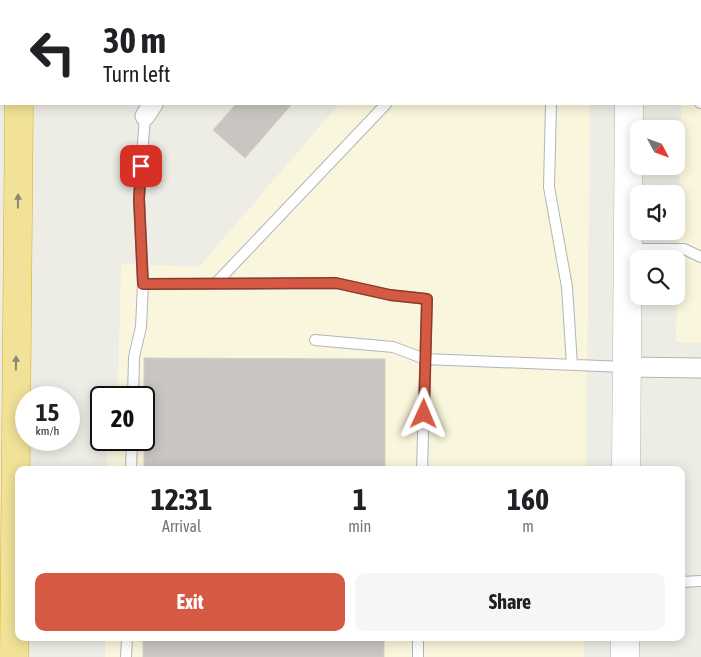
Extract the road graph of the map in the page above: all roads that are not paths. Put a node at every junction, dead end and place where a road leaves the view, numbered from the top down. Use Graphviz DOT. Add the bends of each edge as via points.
graph roads {
  1 [pos="19,105"];
  2 [pos="385,105"];
  3 [pos="551,105"];
  4 [pos="628,105"];
  5 [pos="149,110"];
  6 [pos="627,249"];
  7 [pos="701,257"];
  8 [pos="216,283"];
  9 [pos="143,284"];
  10 [pos="315,340"];
  11 [pos="425,359"];
  12 [pos="572,365"];
  13 [pos="626,367"];
  14 [pos="701,368"];
  15 [pos="133,386"];
  16 [pos="132,451"];
  17 [pos="16,466"];
  18 [pos="131,466"];
  19 [pos="422,466"];
  20 [pos="626,466"];
  21 [pos="15,546"];
  22 [pos="701,580"];
  23 [pos="685,582"];
  24 [pos="126,641"];
  25 [pos="418,641"];
  26 [pos="625,641"];
  27 [pos="14,657"];
  28 [pos="126,657"];
  29 [pos="418,657"];
  30 [pos="625,657"];
  17 -- 1 [label="highway, one-way"];
  2 -- 8 [label="lane"];
  3 -- 12 [label="lane" via="549,187 567,287"];
  4 -- 6 [label="main road"];
  5 -- 9 [label="lane" via="139,199"];
  6 -- 7 [label="lane" via="684,249"];
  6 -- 13 [label="main road"];
  8 -- 9 [label="lane"];
  8 -- 11 [label="lane" via="336,283 427,299"];
  9 -- 15 [label="lane"];
  10 -- 11 [label="lane" via="393,346"];
  11 -- 12 [label="lane"];
  11 -- 19 [label="lane"];
  12 -- 13 [label="lane"];
  13 -- 14 [label="street"];
  13 -- 20 [label="main road"];
  16 -- 18 [label="lane"];
  27 -- 21 [label="highway, one-way"];
  22 -- 23 [label="lane"];
  24 -- 28 [label="lane"];
  25 -- 29 [label="lane"];
  26 -- 30 [label="main road"];
}
